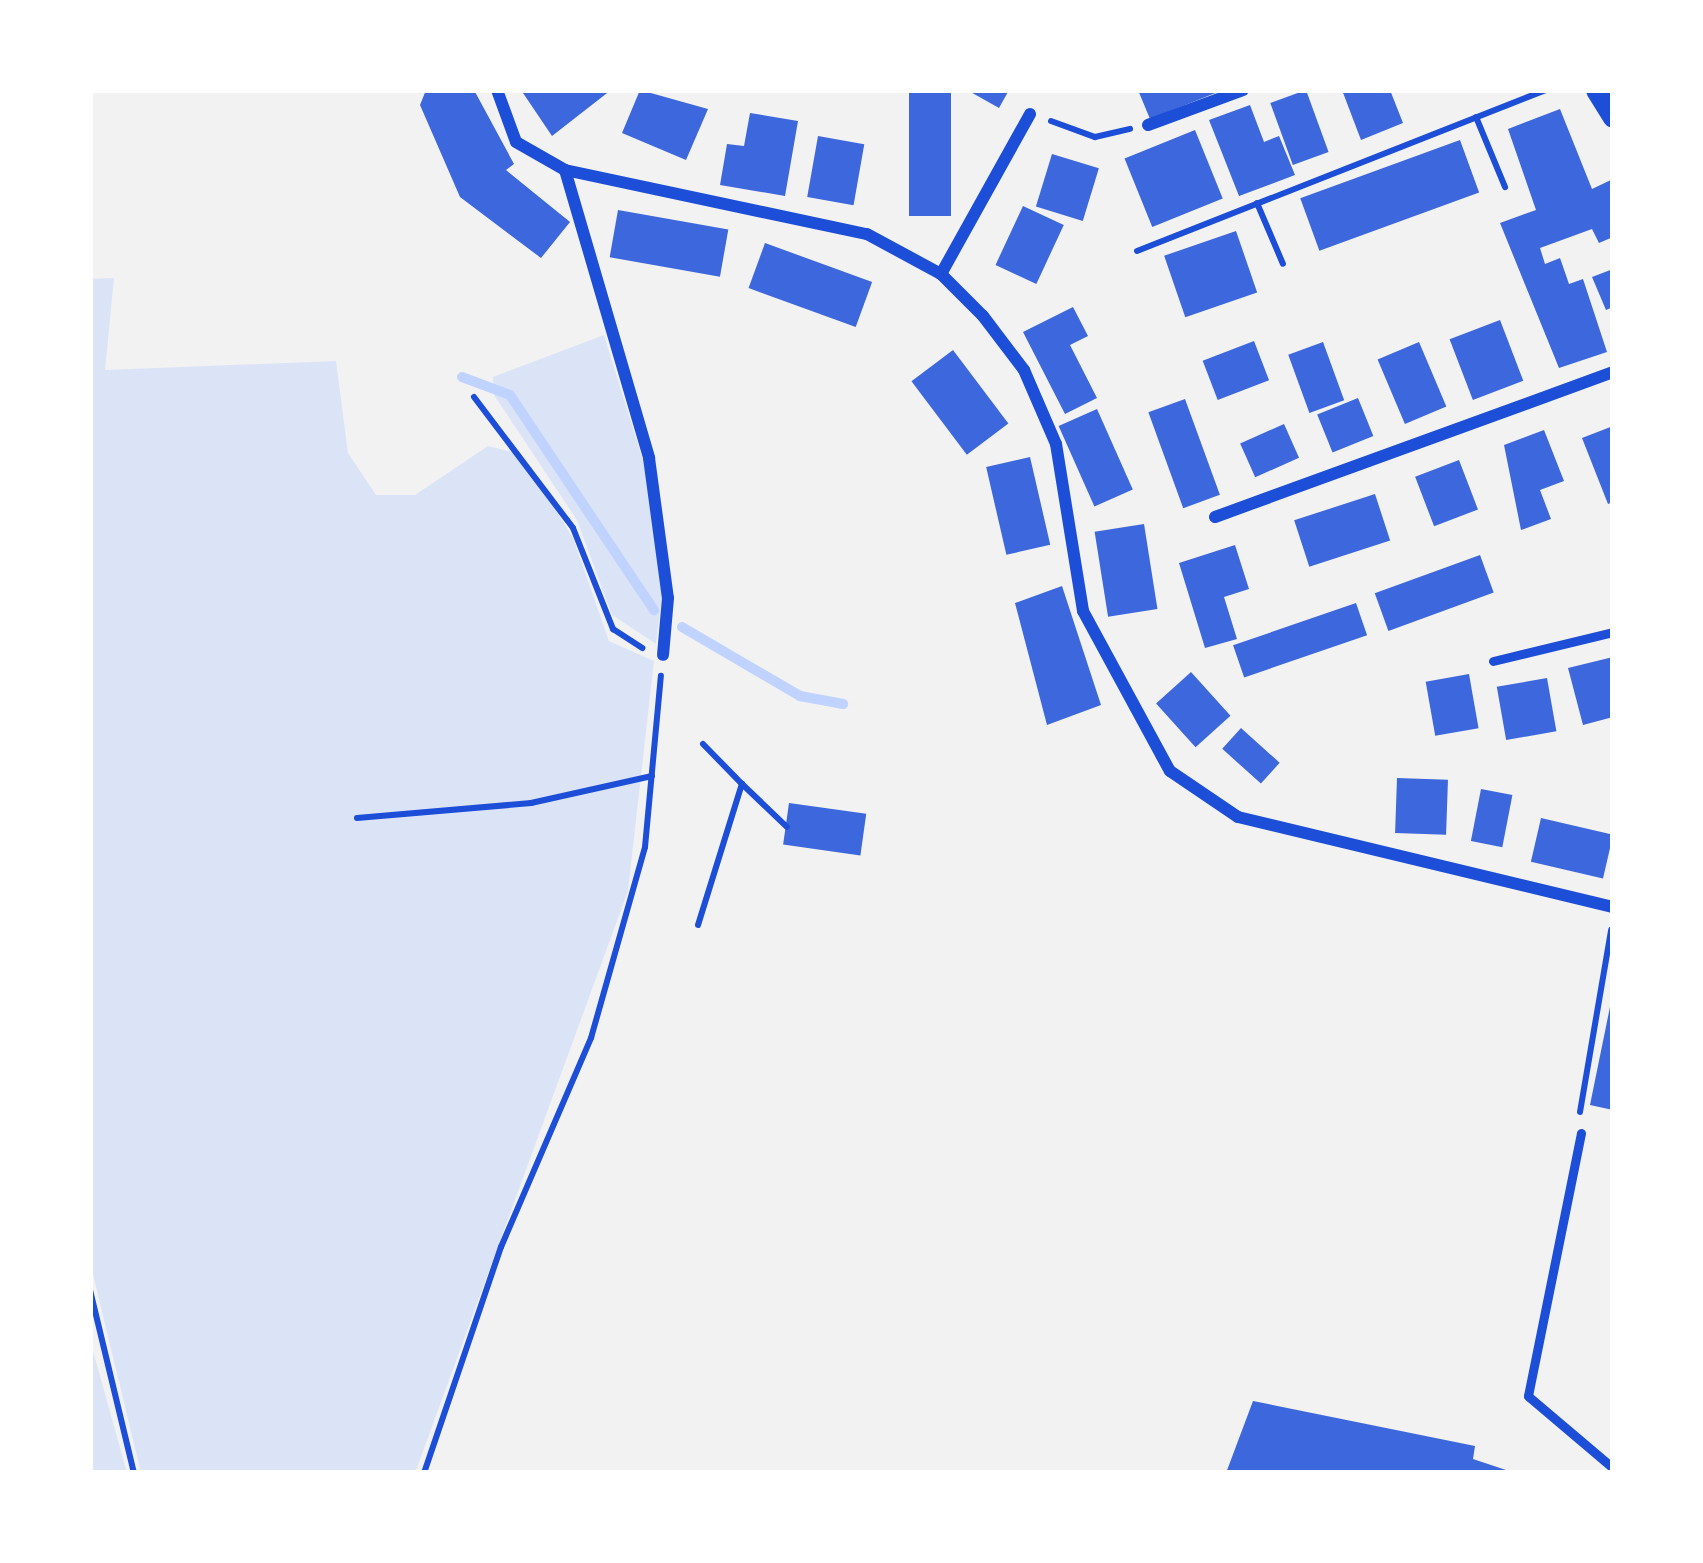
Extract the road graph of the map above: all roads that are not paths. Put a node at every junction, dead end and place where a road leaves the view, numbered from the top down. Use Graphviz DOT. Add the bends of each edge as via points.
graph roads {
  1 [pos="497,90"];
  2 [pos="1243,90"];
  3 [pos="1596,90"];
  4 [pos="1030,114"];
  5 [pos="1613,117"];
  6 [pos="1148,125"];
  7 [pos="565,170"];
  8 [pos="941,274"];
  9 [pos="1613,371"];
  10 [pos="1215,518"];
  11 [pos="1613,632"];
  12 [pos="663,655"];
  13 [pos="1492,661"];
  14 [pos="1613,907"];
  15 [pos="1581,1133"];
  16 [pos="1613,1468"];
  1 -- 7 [label="street" via="516,142"];
  2 -- 6 [label="street"];
  3 -- 5 [label="street"];
  4 -- 8 [label="street"];
  7 -- 8 [label="street" via="867,234"];
  7 -- 12 [label="street" via="649,458 668,598"];
  8 -- 14 [label="street" via="1024,370 1056,444 1083,611 1170,771 1238,817"];
  9 -- 10 [label="street"];
  11 -- 13 [label="lane"];
  15 -- 16 [label="lane" via="1528,1396"];
}
